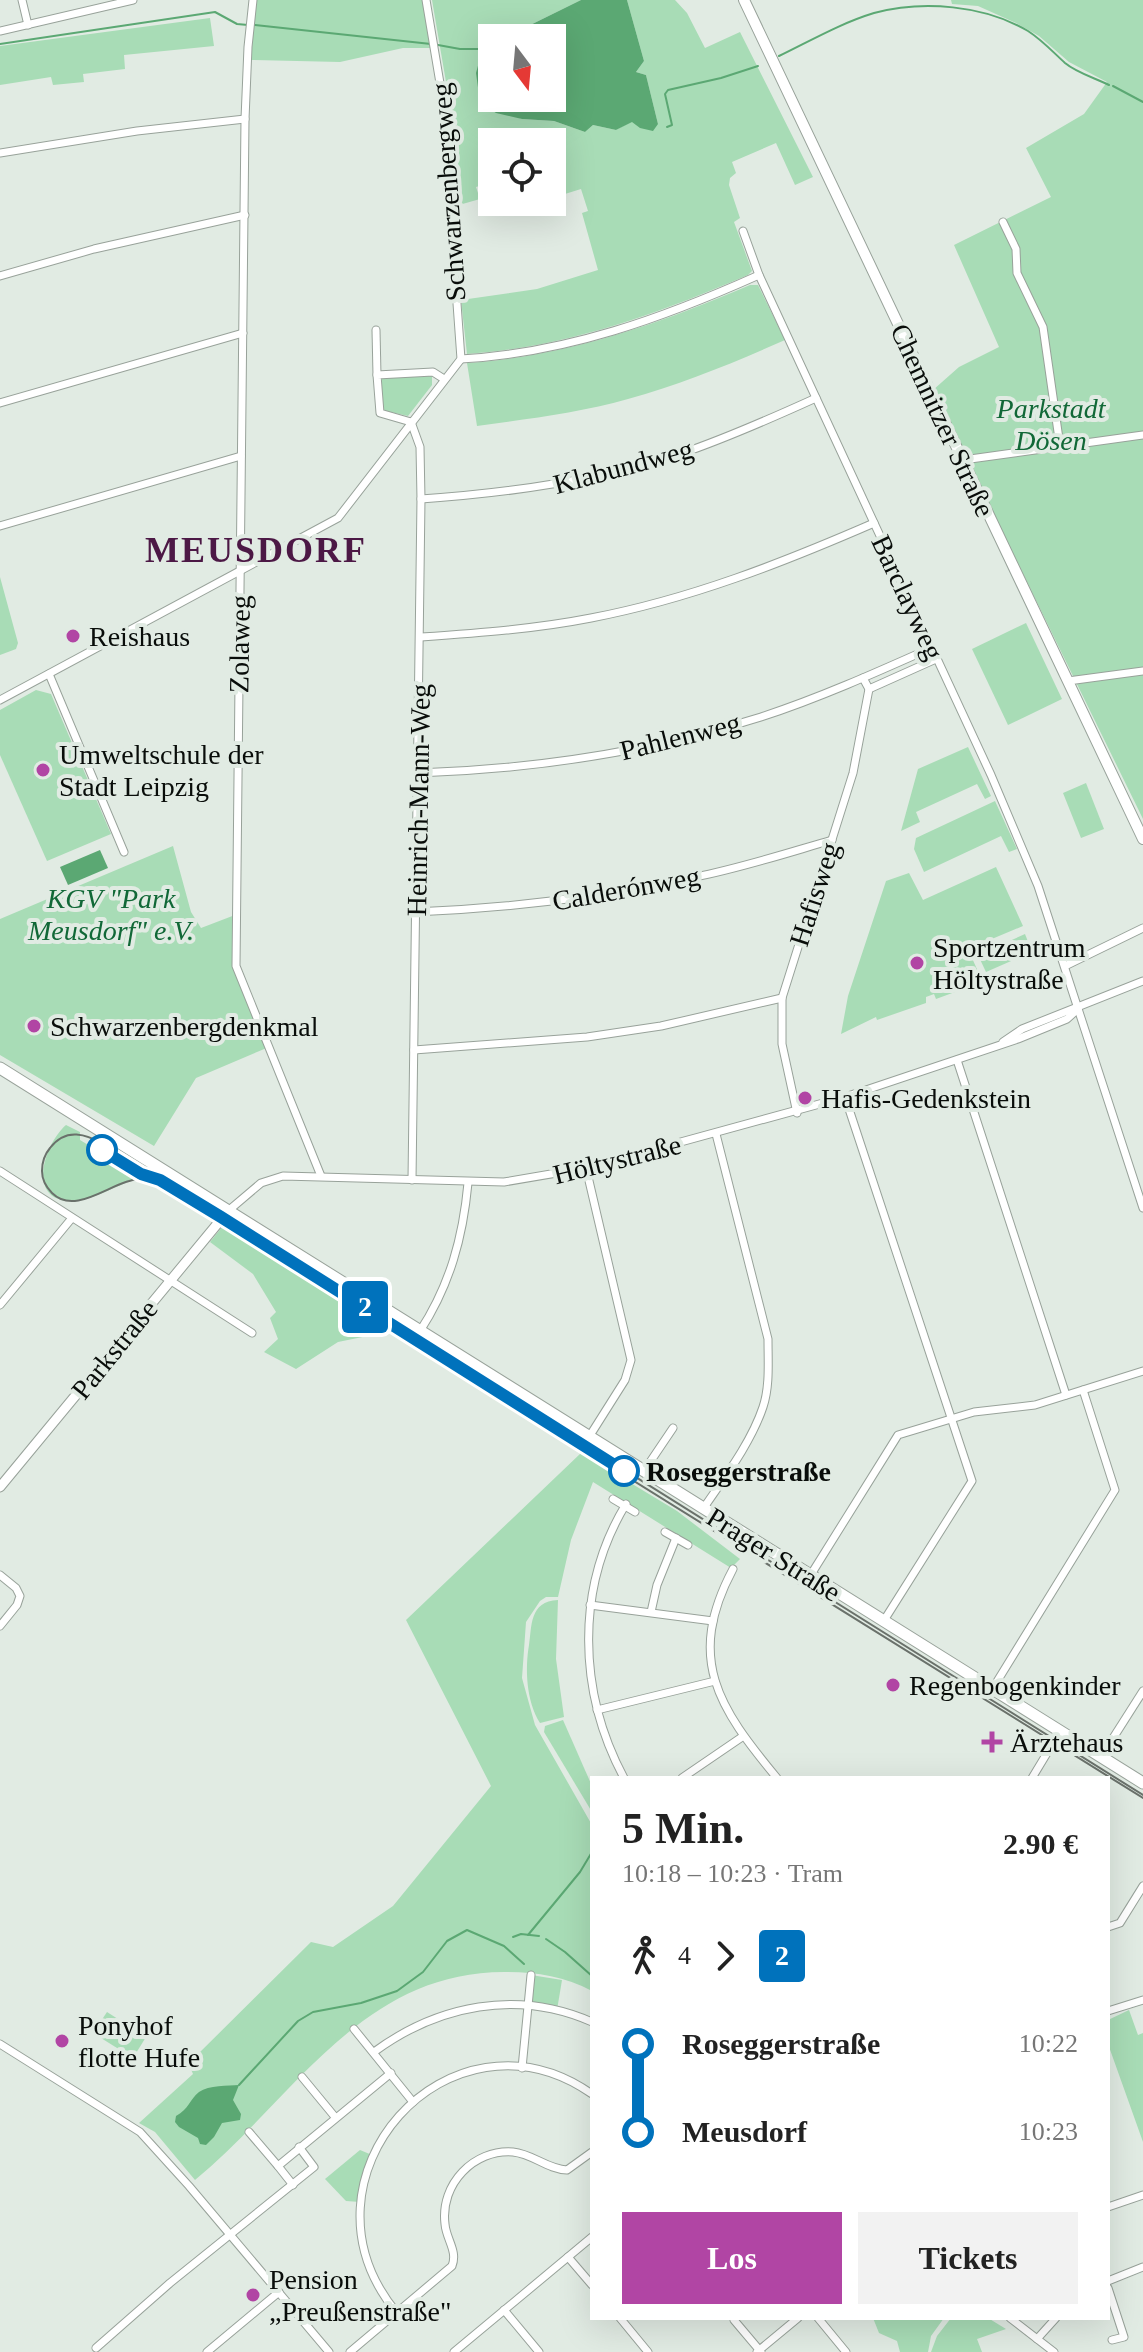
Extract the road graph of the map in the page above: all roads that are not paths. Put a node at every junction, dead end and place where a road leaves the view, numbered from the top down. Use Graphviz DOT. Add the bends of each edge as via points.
graph roads {
  1 [pos="22,0"];
  2 [pos="133,0"];
  3 [pos="253,0"];
  4 [pos="426,0"];
  5 [pos="744,0"];
  6 [pos="28,25"];
  7 [pos="0,31"];
  8 [pos="245,119"];
  9 [pos="0,153"];
  10 [pos="245,215"];
  11 [pos="1003,222"];
  12 [pos="743,231"];
  13 [pos="759,275"];
  14 [pos="0,276"];
  15 [pos="376,330"];
  16 [pos="243,333"];
  17 [pos="461,359"];
  18 [pos="377,375"];
  19 [pos="444,379"];
  20 [pos="816,398"];
  21 [pos="0,403"];
  22 [pos="411,422"];
  23 [pos="1143,435"];
  24 [pos="1060,446"];
  25 [pos="241,456"];
  26 [pos="963,460"];
  27 [pos="421,499"];
  28 [pos="874,523"];
  29 [pos="0,526"];
  30 [pos="240,572"];
  31 [pos="421,637"];
  32 [pos="931,648"];
  33 [pos="936,659"];
  34 [pos="1143,671"];
  35 [pos="49,674"];
  36 [pos="863,678"];
  37 [pos="1068,681"];
  38 [pos="869,689"];
  39 [pos="0,700"];
  40 [pos="418,773"];
  41 [pos="1143,839"];
  42 [pos="832,840"];
  43 [pos="124,852"];
  44 [pos="415,912"];
  45 [pos="1143,928"];
  46 [pos="1065,966"];
  47 [pos="1143,981"];
  48 [pos="782,998"];
  49 [pos="1078,1009"];
  50 [pos="414,1050"];
  51 [pos="957,1060"];
  52 [pos="0,1068"];
  53 [pos="845,1097"];
  54 [pos="797,1113"];
  55 [pos="716,1134"];
  56 [pos="586,1168"];
  57 [pos="0,1171"];
  58 [pos="321,1176"];
  59 [pos="412,1180"];
  60 [pos="468,1183"];
  61 [pos="1143,1208"];
  62 [pos="228,1211"];
  63 [pos="72,1218"];
  64 [pos="170,1280"];
  65 [pos="0,1305"];
  66 [pos="420,1331"];
  67 [pos="252,1333"];
  68 [pos="1143,1371"];
  69 [pos="1083,1390"];
  70 [pos="1066,1395"];
  71 [pos="950,1419"];
  72 [pos="673,1428"];
  73 [pos="589,1437"];
  74 [pos="644,1471"];
  75 [pos="0,1487"];
  76 [pos="613,1499"];
  77 [pos="626,1505"];
  78 [pos="702,1509"];
  79 [pos="635,1512"];
  80 [pos="665,1532"];
  81 [pos="676,1538"];
  82 [pos="688,1545"];
  83 [pos="733,1569"];
  84 [pos="0,1575"];
  85 [pos="810,1576"];
  86 [pos="590,1605"];
  87 [pos="651,1612"];
  88 [pos="713,1621"];
  89 [pos="883,1622"];
  90 [pos="0,1626"];
  91 [pos="715,1681"];
  92 [pos="993,1688"];
  93 [pos="1143,1691"];
  94 [pos="597,1710"];
  95 [pos="1061,1730"];
  96 [pos="742,1737"];
  97 [pos="1101,1757"];
  98 [pos="623,1776"];
  99 [pos="685,1776"];
  100 [pos="775,1776"];
  101 [pos="1033,1776"];
  102 [pos="1143,1783"];
  103 [pos="1143,1886"];
  104 [pos="1110,1926"];
  105 [pos="531,1975"];
  106 [pos="1143,2000"];
  107 [pos="528,2004"];
  108 [pos="1110,2010"];
  109 [pos="590,2021"];
  110 [pos="354,2029"];
  111 [pos="0,2044"];
  112 [pos="374,2052"];
  113 [pos="522,2068"];
  114 [pos="391,2073"];
  115 [pos="302,2077"];
  116 [pos="590,2093"];
  117 [pos="413,2102"];
  118 [pos="335,2117"];
  119 [pos="249,2132"];
  120 [pos="299,2147"];
  121 [pos="590,2153"];
  122 [pos="278,2166"];
  123 [pos="293,2185"];
  124 [pos="1143,2195"];
  125 [pos="1110,2206"];
  126 [pos="230,2235"];
  127 [pos="590,2239"];
  128 [pos="568,2257"];
  129 [pos="1143,2267"];
  130 [pos="1110,2280"];
  131 [pos="590,2283"];
  132 [pos="279,2292"];
  133 [pos="1110,2294"];
  134 [pos="504,2310"];
  135 [pos="397,2313"];
  136 [pos="622,2320"];
  137 [pos="734,2320"];
  138 [pos="796,2320"];
  139 [pos="820,2320"];
  140 [pos="1013,2320"];
  141 [pos="1054,2320"];
  142 [pos="1037,2339"];
  143 [pos="1112,2340"];
  144 [pos="96,2348"];
  145 [pos="759,2351"];
  146 [pos="207,2352"];
  147 [pos="329,2352"];
  148 [pos="350,2352"];
  149 [pos="454,2352"];
  150 [pos="539,2352"];
  151 [pos="648,2352"];
  152 [pos="846,2352"];
  153 [pos="1054,2352"];
  1 -- 6 [label="street"];
  2 -- 6 [label="street"];
  3 -- 8 [label="street, Zolaweg"];
  4 -- 17 [label="street, Schwarzenbergweg" via="442,95"];
  5 -- 26 [label="main road, Chemnitzer Straße"];
  6 -- 7 [label="street"];
  8 -- 9 [label="street"];
  8 -- 10 [label="street, Zolaweg"];
  10 -- 14 [label="street"];
  10 -- 16 [label="street, Zolaweg"];
  11 -- 24 [label="street" via="1016,249 1017,273 1043,327"];
  12 -- 13 [label="street, Barclayweg"];
  13 -- 17 [label="street" via="591,339 514,355"];
  13 -- 20 [label="street, Barclayweg"];
  15 -- 18 [label="street"];
  16 -- 21 [label="street"];
  16 -- 25 [label="street, Zolaweg"];
  17 -- 19 [label="street"];
  18 -- 19 [label="street" via="433,372"];
  18 -- 22 [label="street" via="380,413"];
  19 -- 22 [label="street"];
  20 -- 27 [label="street, Klabundweg" via="680,454 606,474 537,488"];
  20 -- 28 [label="street, Barclayweg"];
  22 -- 27 [label="street, Heinrich-Mann-Weg" via="420,447"];
  22 -- 30 [label="street" via="338,518"];
  23 -- 24 [label="street"];
  24 -- 26 [label="street"];
  25 -- 29 [label="street"];
  25 -- 30 [label="street, Zolaweg"];
  26 -- 37 [label="main road, Chemnitzer Straße"];
  27 -- 31 [label="street, Heinrich-Mann-Weg"];
  28 -- 31 [label="street" via="754,574 633,609 546,625"];
  28 -- 32 [label="street, Barclayweg"];
  30 -- 35 [label="street"];
  30 -- 58 [label="street, Zolaweg" via="236,966"];
  31 -- 40 [label="street, Heinrich-Mann-Weg"];
  32 -- 33 [label="street, Barclayweg"];
  32 -- 36 [label="street, Pahlenweg"];
  33 -- 38 [label="street"];
  33 -- 46 [label="street, Barclayweg" via="1038,886"];
  34 -- 37 [label="street"];
  35 -- 39 [label="street"];
  35 -- 43 [label="street"];
  36 -- 38 [label="street"];
  36 -- 40 [label="street, Pahlenweg" via="763,716 670,742 551,764"];
  37 -- 41 [label="main road, Chemnitzer Straße"];
  38 -- 42 [label="street, Hafisweg" via="853,773"];
  40 -- 44 [label="street, Heinrich-Mann-Weg"];
  42 -- 44 [label="street, Calderónweg" via="623,892"];
  42 -- 48 [label="street, Hafisweg"];
  44 -- 50 [label="street, Heinrich-Mann-Weg"];
  45 -- 46 [label="street"];
  46 -- 49 [label="street, Barclayweg"];
  47 -- 49 [label="street, Höltystraße"];
  48 -- 50 [label="street" via="587,1037"];
  48 -- 54 [label="street, Hafisweg" via="782,1044"];
  49 -- 51 [label="street, Höltystraße"];
  49 -- 61 [label="street, Barclayweg"];
  50 -- 59 [label="street, Heinrich-Mann-Weg"];
  51 -- 53 [label="street, Höltystraße"];
  51 -- 70 [label="street"];
  52 -- 62 [label="main road, Prager Straße"];
  53 -- 54 [label="street, Höltystraße"];
  53 -- 71 [label="street"];
  54 -- 55 [label="street, Höltystraße"];
  55 -- 56 [label="street, Höltystraße"];
  55 -- 78 [label="street" via="768,1339 769,1374 752,1430"];
  56 -- 60 [label="street, Höltystraße"];
  56 -- 73 [label="street" via="631,1360 625,1380"];
  57 -- 63 [label="street"];
  58 -- 59 [label="street, Höltystraße"];
  58 -- 62 [label="street, Höltystraße" via="270,1179"];
  59 -- 60 [label="street, Höltystraße"];
  60 -- 66 [label="street" via="455,1258"];
  62 -- 64 [label="street, Parkstraße"];
  62 -- 66 [label="main road, Prager Straße"];
  63 -- 64 [label="street"];
  63 -- 65 [label="street"];
  64 -- 67 [label="street"];
  64 -- 75 [label="street, Parkstraße"];
  66 -- 73 [label="main road, Prager Straße"];
  68 -- 69 [label="street"];
  69 -- 70 [label="street"];
  69 -- 92 [label="street" via="1115,1490"];
  70 -- 71 [label="street"];
  71 -- 85 [label="street" via="898,1435"];
  71 -- 89 [label="street" via="972,1481"];
  72 -- 74 [label="street"];
  73 -- 74 [label="main road, Prager Straße"];
  74 -- 78 [label="main road, Prager Straße"];
  76 -- 77 [label="street"];
  77 -- 79 [label="street"];
  77 -- 86 [label="street" via="597,1568"];
  78 -- 85 [label="main road, Prager Straße"];
  80 -- 81 [label="street"];
  81 -- 82 [label="street"];
  81 -- 87 [label="street"];
  83 -- 88 [label="street"];
  84 -- 90 [label="street" via="20,1596"];
  85 -- 89 [label="main road, Prager Straße"];
  86 -- 87 [label="street"];
  86 -- 94 [label="street" via="589,1655"];
  87 -- 88 [label="street"];
  88 -- 91 [label="street" via="710,1655"];
  89 -- 92 [label="main road, Prager Straße"];
  91 -- 94 [label="street"];
  91 -- 96 [label="street"];
  92 -- 95 [label="main road, Prager Straße"];
  93 -- 97 [label="street"];
  94 -- 98 [label="street"];
  95 -- 97 [label="main road, Prager Straße"];
  95 -- 101 [label="street"];
  96 -- 99 [label="street"];
  96 -- 100 [label="street"];
  97 -- 102 [label="main road, Prager Straße"];
  103 -- 104 [label="street" via="1120,1923"];
  105 -- 107 [label="street"];
  106 -- 108 [label="street"];
  107 -- 109 [label="street"];
  107 -- 112 [label="street" via="443,2014"];
  107 -- 113 [label="street"];
  110 -- 112 [label="street"];
  111 -- 126 [label="street" via="140,2132"];
  112 -- 114 [label="street"];
  113 -- 116 [label="street" via="565,2078"];
  113 -- 117 [label="street" via="461,2074"];
  114 -- 117 [label="street"];
  114 -- 118 [label="street"];
  115 -- 118 [label="street"];
  117 -- 135 [label="street" via="372,2155 360,2202 368,2266"];
  118 -- 120 [label="street"];
  119 -- 122 [label="street"];
  120 -- 122 [label="street"];
  120 -- 123 [label="street" via="314,2167"];
  121 -- 135 [label="street" via="567,2170 513,2152 486,2156 467,2167 452,2185 445,2209 455,2262"];
  122 -- 123 [label="street"];
  123 -- 126 [label="street"];
  124 -- 125 [label="street"];
  126 -- 132 [label="street"];
  126 -- 144 [label="street"];
  127 -- 128 [label="street"];
  128 -- 131 [label="street"];
  128 -- 134 [label="street"];
  129 -- 130 [label="street"];
  132 -- 146 [label="street"];
  132 -- 147 [label="street"];
  133 -- 143 [label="street" via="1124,2337"];
  134 -- 149 [label="street"];
  134 -- 150 [label="street"];
  135 -- 148 [label="street"];
  136 -- 151 [label="street"];
  137 -- 145 [label="street"];
  138 -- 145 [label="street"];
  139 -- 152 [label="street"];
  140 -- 142 [label="street"];
  141 -- 142 [label="street"];
  142 -- 153 [label="street"];
}
